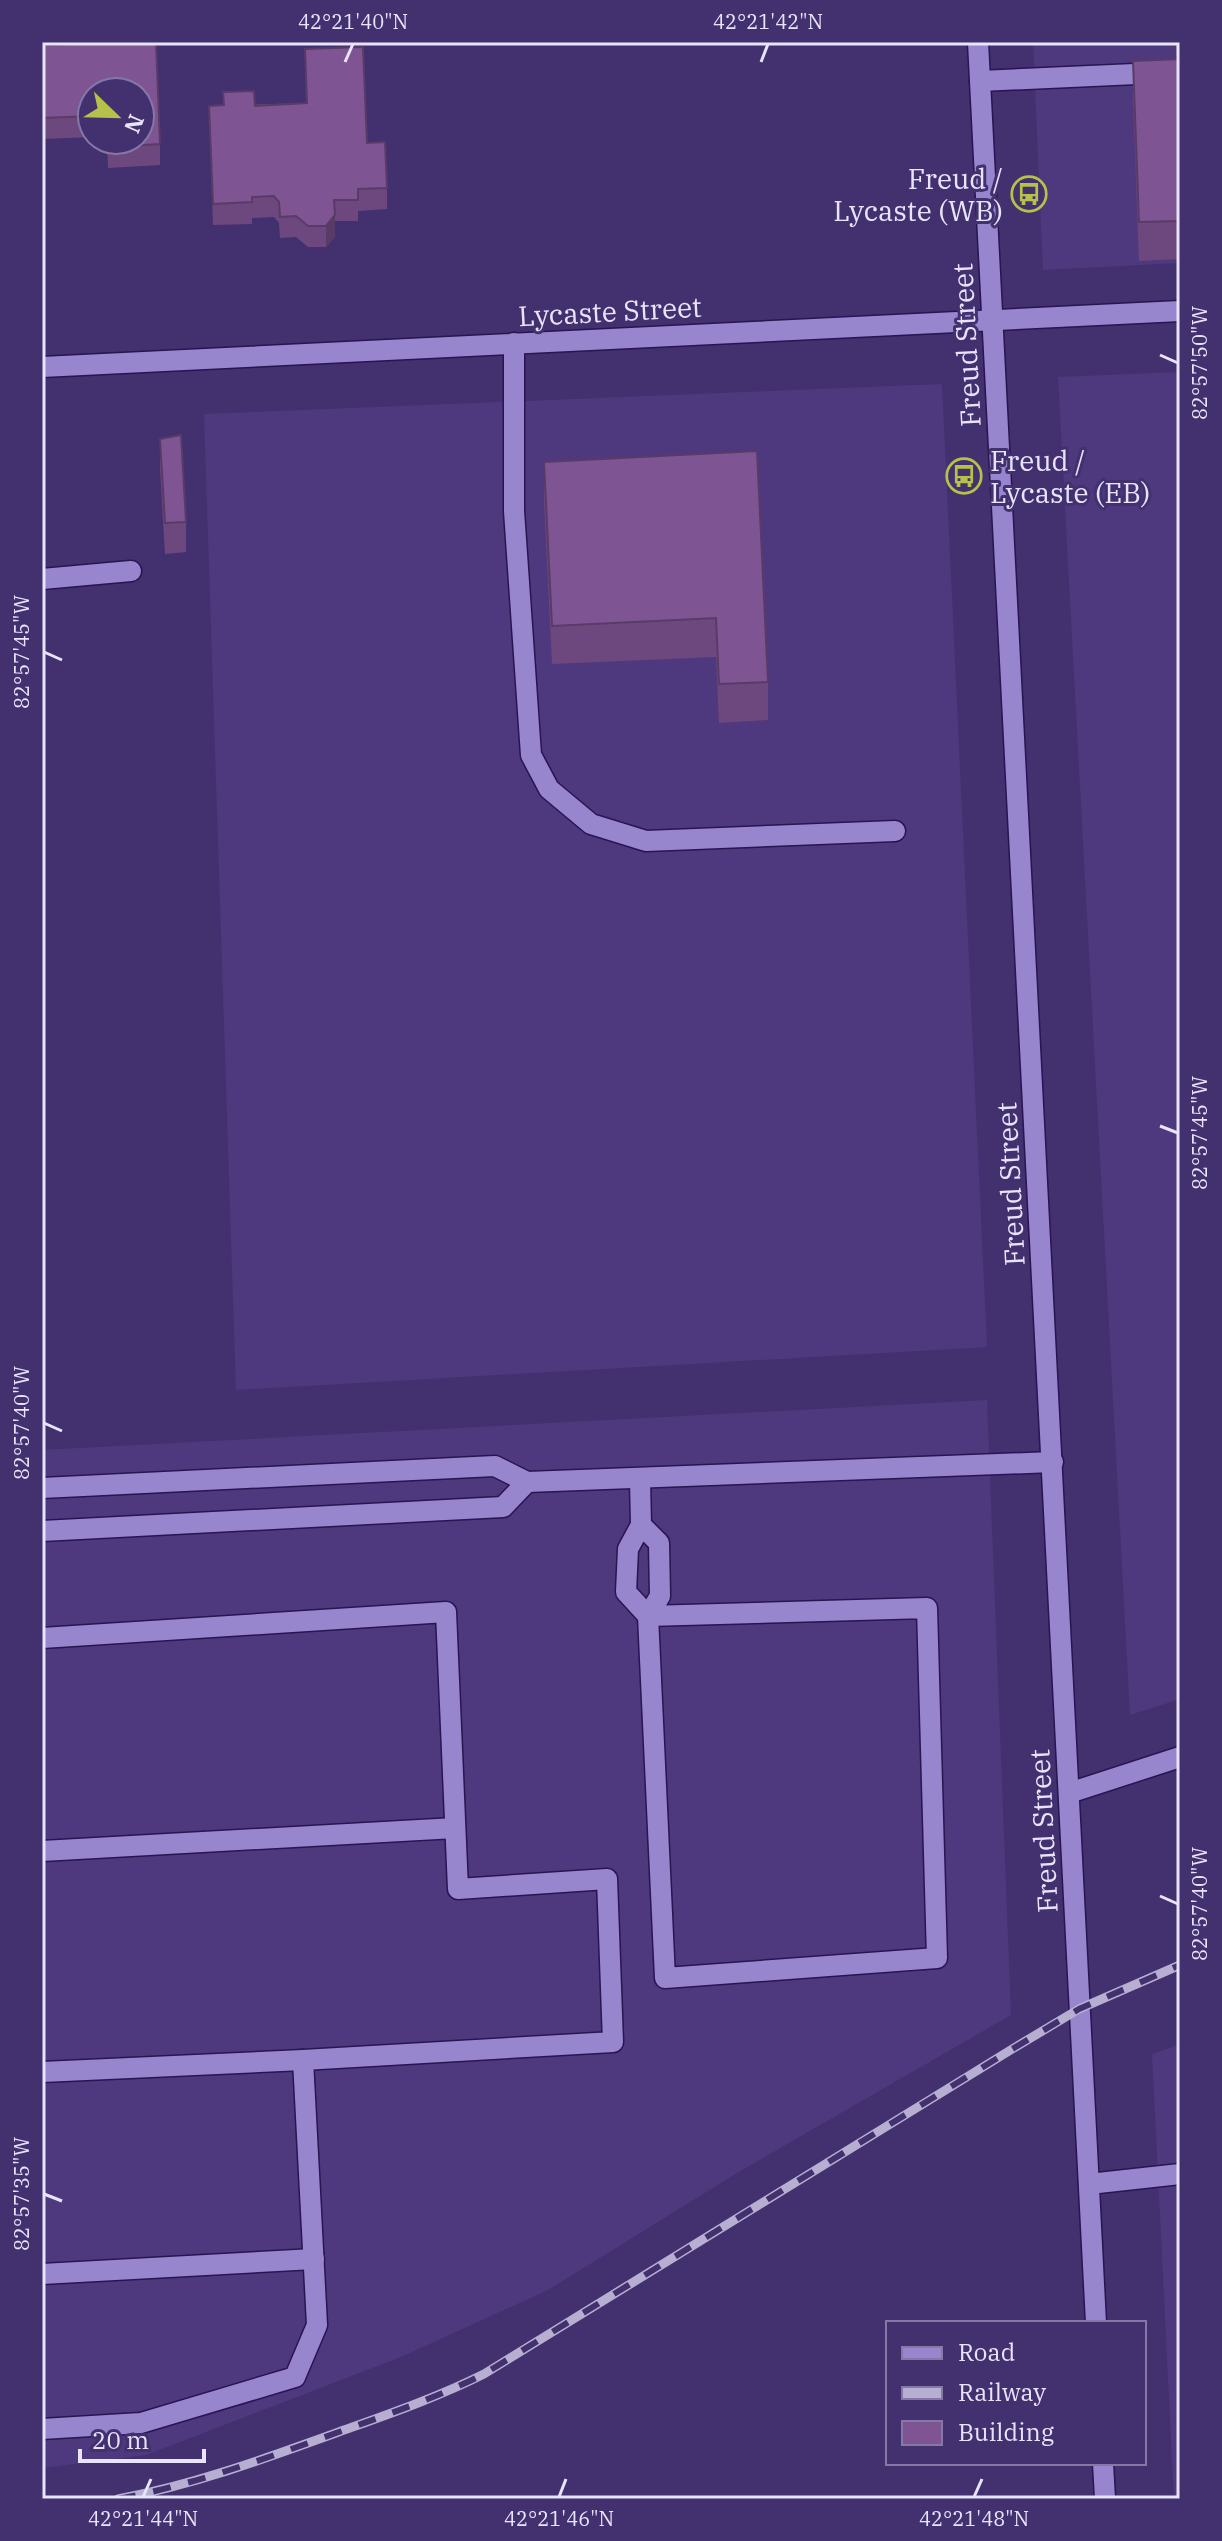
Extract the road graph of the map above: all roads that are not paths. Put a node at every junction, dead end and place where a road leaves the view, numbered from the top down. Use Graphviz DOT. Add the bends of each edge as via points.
graph roads {
  1 [pos="978,42"];
  2 [pos="1180,72"];
  3 [pos="980,81"];
  4 [pos="1180,311"];
  5 [pos="992,320"];
  6 [pos="514,343"];
  7 [pos="42,367"];
  8 [pos="131,571"];
  9 [pos="42,579"];
  10 [pos="895,831"];
  11 [pos="1053,1462"];
  12 [pos="640,1480"];
  13 [pos="527,1482"];
  14 [pos="42,1488"];
  15 [pos="641,1525"];
  16 [pos="42,1531"];
  17 [pos="648,1616"];
  18 [pos="42,1638"];
  19 [pos="1180,1757"];
  20 [pos="1069,1793"];
  21 [pos="455,1828"];
  22 [pos="42,1851"];
  23 [pos="303,2060"];
  24 [pos="42,2072"];
  25 [pos="1180,2174"];
  26 [pos="1089,2184"];
  27 [pos="314,2259"];
  28 [pos="42,2274"];
  29 [pos="1096,2321"];
  30 [pos="42,2429"];
  31 [pos="1103,2465"];
  32 [pos="1105,2499"];
  1 -- 3 [label="street, Freud Street"];
  2 -- 3 [label="street"];
  3 -- 5 [label="street, Freud Street"];
  4 -- 5 [label="street, Lycaste Street"];
  5 -- 6 [label="street, Lycaste Street"];
  5 -- 11 [label="street, Freud Street"];
  6 -- 7 [label="street, Lycaste Street"];
  6 -- 10 [label="street" via="514,511 531,755 549,789 591,824 646,841"];
  8 -- 9 [label="street"];
  11 -- 12 [label="street"];
  11 -- 20 [label="street, Freud Street"];
  12 -- 13 [label="street"];
  12 -- 15 [label="street"];
  13 -- 14 [label="street" via="495,1466"];
  13 -- 16 [label="street" via="503,1507"];
  15 -- 17 [label="street" via="659,1543 660,1596"];
  15 -- 17 [label="street" via="628,1549 626,1592"];
  17 -- 17 [label="street" via="665,1978 937,1958 927,1608"];
  18 -- 21 [label="street" via="446,1612"];
  19 -- 20 [label="street"];
  20 -- 26 [label="street, Freud Street"];
  21 -- 22 [label="street"];
  21 -- 23 [label="street" via="458,1889 607,1879 613,2042"];
  23 -- 24 [label="street"];
  23 -- 27 [label="street"];
  25 -- 26 [label="street"];
  26 -- 29 [label="street, Freud Street"];
  27 -- 28 [label="street"];
  27 -- 30 [label="street" via="317,2325 295,2377 141,2423"];
  31 -- 32 [label="street"];
}
